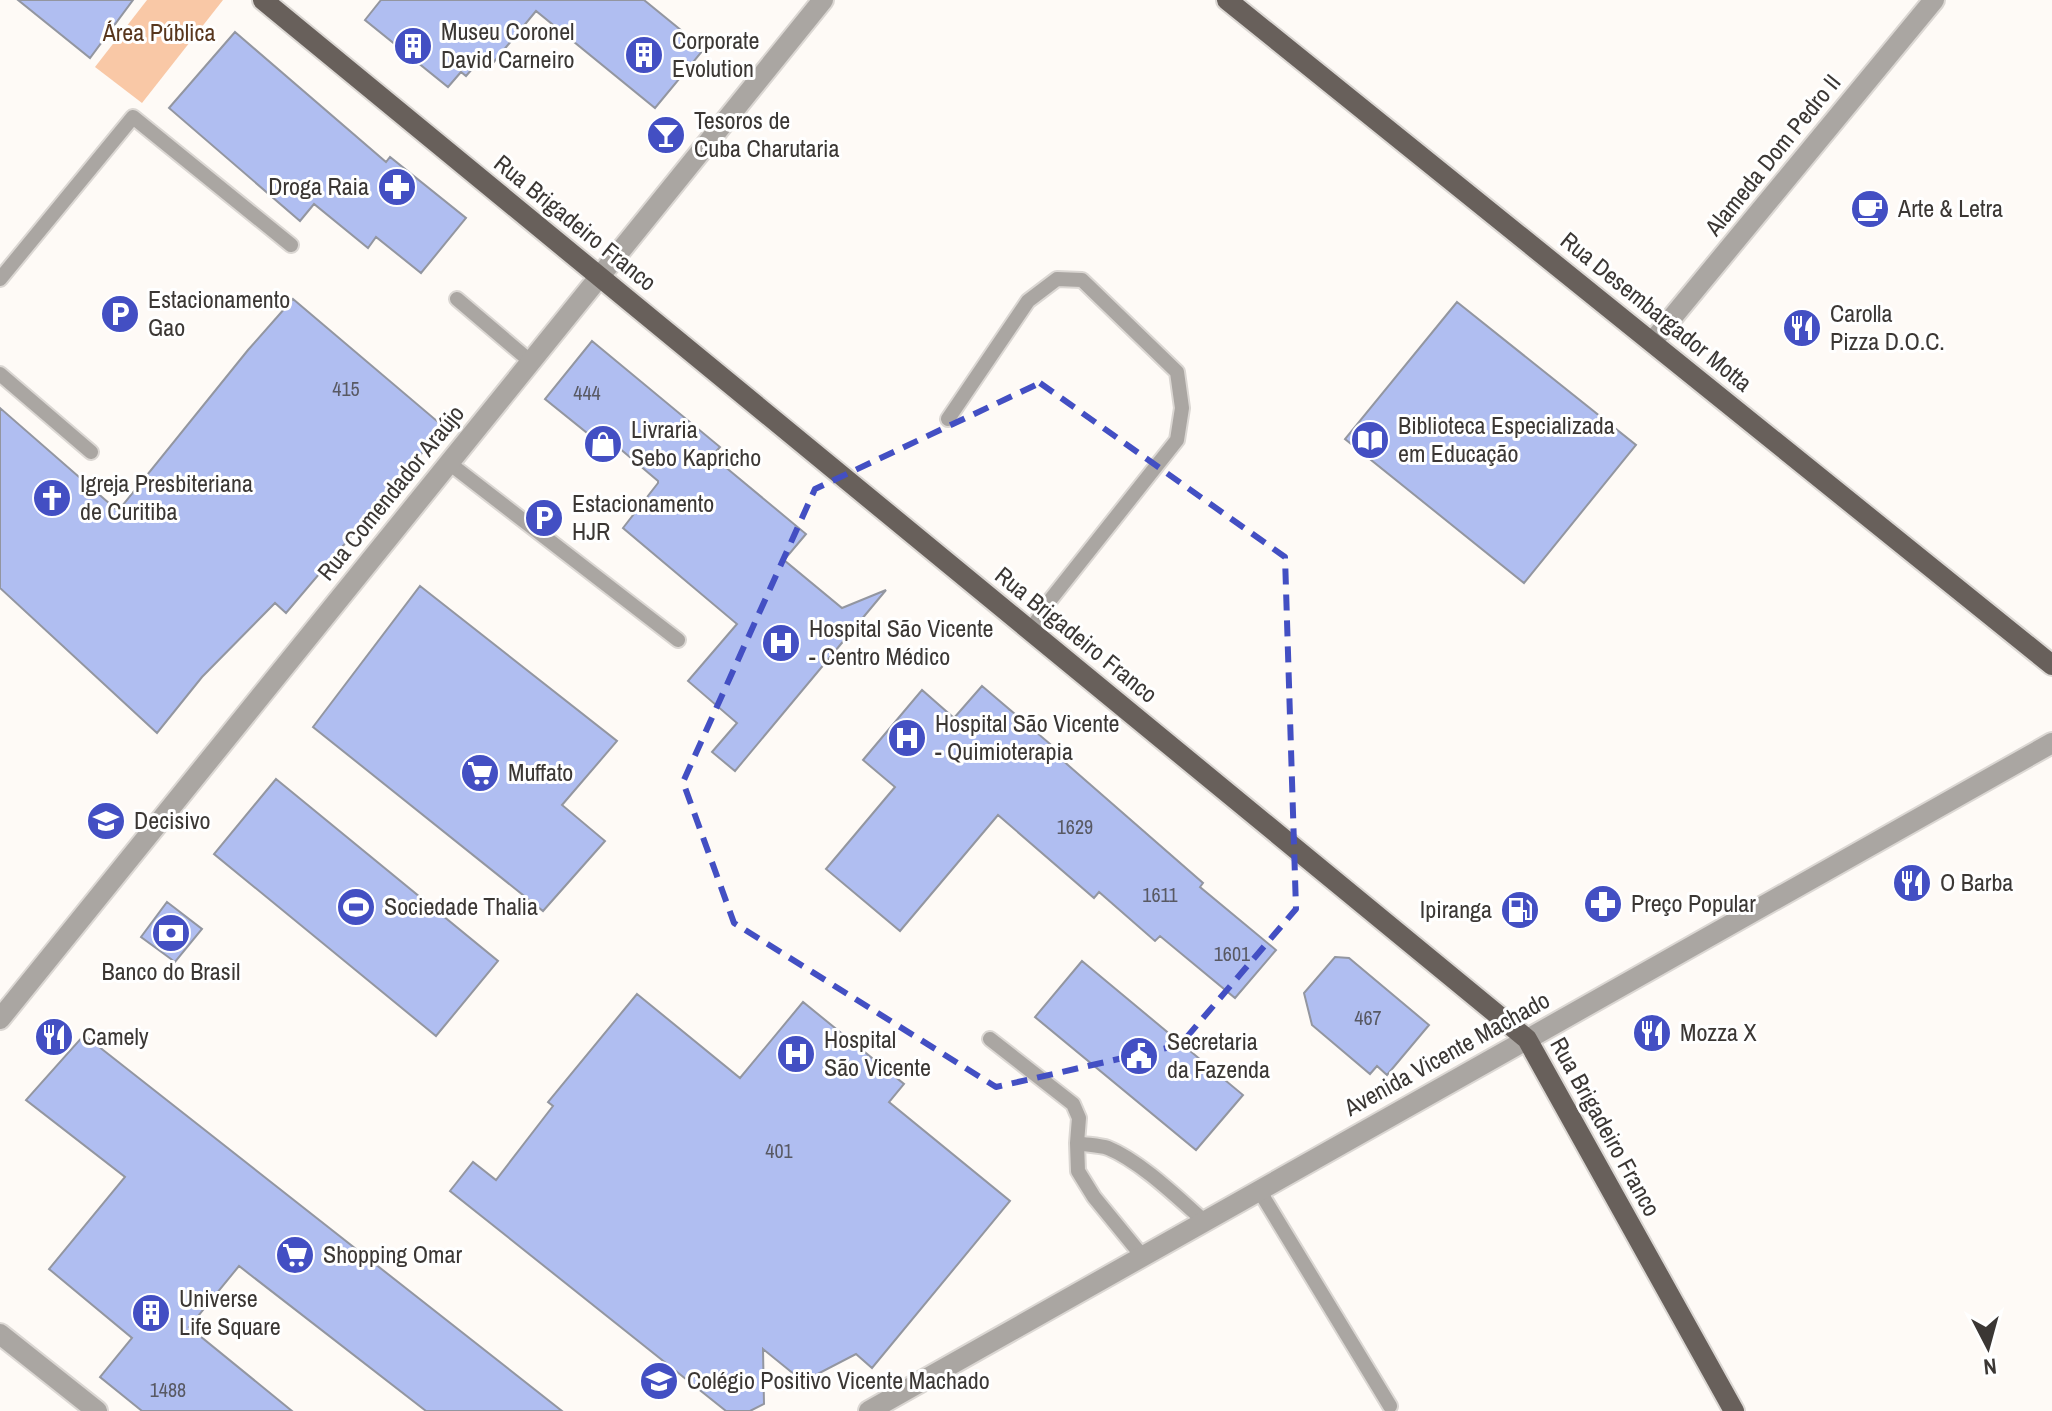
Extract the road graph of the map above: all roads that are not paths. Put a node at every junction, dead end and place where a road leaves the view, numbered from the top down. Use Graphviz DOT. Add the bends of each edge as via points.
graph roads {
  1 [pos="263,0"];
  2 [pos="823,0"];
  3 [pos="1227,0"];
  4 [pos="1934,0"];
  5 [pos="291,245"];
  6 [pos="600,277"];
  7 [pos="0,279"];
  8 [pos="457,299"];
  9 [pos="1652,342"];
  10 [pos="530,361"];
  11 [pos="0,374"];
  12 [pos="948,419"];
  13 [pos="91,452"];
  14 [pos="449,463"];
  15 [pos="1030,631"];
  16 [pos="678,640"];
  17 [pos="2052,665"];
  18 [pos="2052,743"];
  19 [pos="0,1019"];
  20 [pos="990,1039"];
  21 [pos="1527,1039"];
  22 [pos="1077,1143"];
  23 [pos="1259,1190"];
  24 [pos="1204,1221"];
  25 [pos="1143,1257"];
  26 [pos="0,1334"];
  27 [pos="1390,1406"];
  28 [pos="97,1411"];
  29 [pos="869,1411"];
  30 [pos="1734,1411"];
  1 -- 6 [label="main road, Rua Brigadeiro Franco"];
  2 -- 6 [label="street, Rua Comendador Araújo"];
  3 -- 9 [label="main road, Rua Desembargador Motta"];
  4 -- 9 [label="street, Alameda Dom Pedro II"];
  5 -- 7 [label="lane" via="133,117"];
  6 -- 10 [label="street, Rua Comendador Araújo"];
  6 -- 15 [label="main road, Rua Brigadeiro Franco"];
  8 -- 10 [label="lane"];
  9 -- 17 [label="main road, Rua Desembargador Motta"];
  10 -- 14 [label="street, Rua Comendador Araújo"];
  11 -- 13 [label="lane"];
  12 -- 15 [label="lane" via="1028,301 1057,279 1082,280 1177,372 1182,408 1177,440"];
  14 -- 16 [label="lane"];
  14 -- 19 [label="street, Rua Comendador Araújo"];
  15 -- 21 [label="main road, Rua Brigadeiro Franco"];
  18 -- 21 [label="street, Avenida Vicente Machado"];
  20 -- 22 [label="lane" via="1073,1104 1079,1118"];
  21 -- 23 [label="street, Avenida Vicente Machado"];
  21 -- 30 [label="main road, Rua Brigadeiro Franco"];
  22 -- 24 [label="lane" via="1107,1147"];
  22 -- 25 [label="lane" via="1078,1171"];
  23 -- 24 [label="street, Avenida Vicente Machado"];
  23 -- 27 [label="lane"];
  24 -- 25 [label="street, Avenida Vicente Machado"];
  25 -- 29 [label="street, Avenida Vicente Machado"];
  26 -- 28 [label="street"];
}
